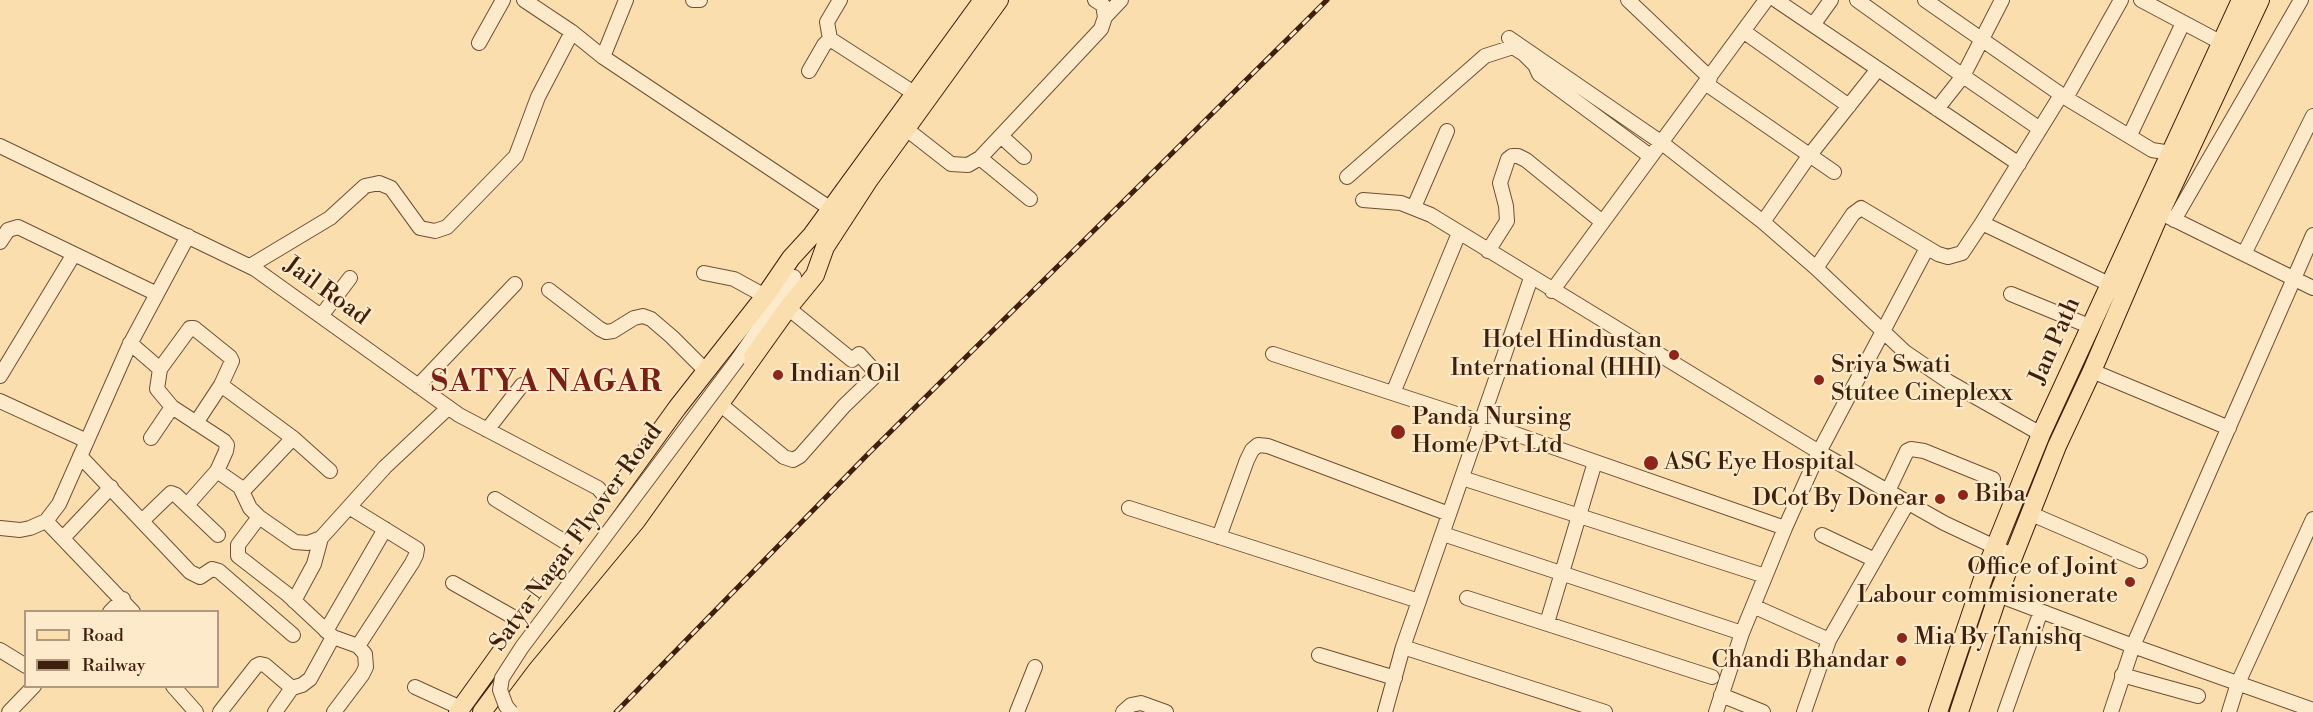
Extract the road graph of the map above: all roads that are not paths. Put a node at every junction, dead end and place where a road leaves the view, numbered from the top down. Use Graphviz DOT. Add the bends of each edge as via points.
graph roads {
  1 [pos="503,0"];
  2 [pos="524,0"];
  3 [pos="626,0"];
  4 [pos="693,0"];
  5 [pos="700,0"];
  6 [pos="840,0"];
  7 [pos="983,0"];
  8 [pos="999,0"];
  9 [pos="1095,0"];
  10 [pos="1121,0"];
  11 [pos="1628,0"];
  12 [pos="1766,0"];
  13 [pos="1776,0"];
  14 [pos="1831,0"];
  15 [pos="1857,0"];
  16 [pos="1925,0"];
  17 [pos="2121,0"];
  18 [pos="2141,0"];
  19 [pos="2241,0"];
  20 [pos="2260,0"];
  21 [pos="2301,0"];
  22 [pos="1996,2"];
  23 [pos="1105,17"];
  24 [pos="2183,23"];
  25 [pos="1813,25"];
  26 [pos="1743,31"];
  27 [pos="572,32"];
  28 [pos="1509,38"];
  29 [pos="830,39"];
  30 [pos="1981,39"];
  31 [pos="2220,42"];
  32 [pos="479,43"];
  33 [pos="603,57"];
  34 [pos="1878,69"];
  35 [pos="809,71"];
  36 [pos="1962,76"];
  37 [pos="1708,80"];
  38 [pos="914,93"];
  39 [pos="2063,96"];
  40 [pos="1849,106"];
  41 [pos="1937,109"];
  42 [pos="2313,116"];
  43 [pos="905,128"];
  44 [pos="2040,129"];
  45 [pos="1447,131"];
  46 [pos="2130,135"];
  47 [pos="1001,136"];
  48 [pos="1662,143"];
  49 [pos="0,146"];
  50 [pos="2171,153"];
  51 [pos="1650,156"];
  52 [pos="1809,156"];
  53 [pos="1023,157"];
  54 [pos="980,158"];
  55 [pos="2019,164"];
  56 [pos="1834,172"];
  57 [pos="1347,177"];
  58 [pos="1030,199"];
  59 [pos="1363,200"];
  60 [pos="1414,207"];
  61 [pos="831,209"];
  62 [pos="2167,216"];
  63 [pos="1601,221"];
  64 [pos="1763,222"];
  65 [pos="1982,223"];
  66 [pos="1459,233"];
  67 [pos="2313,234"];
  68 [pos="188,236"];
  69 [pos="0,242"];
  70 [pos="1927,248"];
  71 [pos="1488,251"];
  72 [pos="74,254"];
  73 [pos="2244,254"];
  74 [pos="250,266"];
  75 [pos="801,268"];
  76 [pos="1816,268"];
  77 [pos="704,273"];
  78 [pos="350,278"];
  79 [pos="1531,278"];
  80 [pos="2294,278"];
  81 [pos="515,284"];
  82 [pos="2109,284"];
  83 [pos="2313,288"];
  84 [pos="549,290"];
  85 [pos="1552,291"];
  86 [pos="157,294"];
  87 [pos="2011,294"];
  88 [pos="765,296"];
  89 [pos="788,308"];
  90 [pos="321,316"];
  91 [pos="2089,326"];
  92 [pos="1882,330"];
  93 [pos="130,343"];
  94 [pos="1273,354"];
  95 [pos="160,369"];
  96 [pos="2092,371"];
  97 [pos="707,372"];
  98 [pos="0,376"];
  99 [pos="221,385"];
  100 [pos="418,386"];
  101 [pos="522,386"];
  102 [pos="1393,393"];
  103 [pos="0,401"];
  104 [pos="720,404"];
  105 [pos="172,407"];
  106 [pos="448,408"];
  107 [pos="1481,422"];
  108 [pos="196,423"];
  109 [pos="2229,428"];
  110 [pos="488,430"];
  111 [pos="2041,434"];
  112 [pos="151,438"];
  113 [pos="293,438"];
  114 [pos="87,441"];
  115 [pos="1819,452"];
  116 [pos="80,456"];
  117 [pos="1595,462"];
  118 [pos="217,471"];
  119 [pos="330,471"];
  120 [pos="1461,478"];
  121 [pos="1993,479"];
  122 [pos="111,487"];
  123 [pos="243,491"];
  124 [pos="1888,491"];
  125 [pos="495,499"];
  126 [pos="609,501"];
  127 [pos="1908,502"];
  128 [pos="187,506"];
  129 [pos="349,507"];
  130 [pos="1129,508"];
  131 [pos="2030,513"];
  132 [pos="1449,514"];
  133 [pos="1581,516"];
  134 [pos="259,517"];
  135 [pos="2313,519"];
  136 [pos="142,520"];
  137 [pos="46,521"];
  138 [pos="0,528"];
  139 [pos="1785,528"];
  140 [pos="385,529"];
  141 [pos="1443,534"];
  142 [pos="218,535"];
  143 [pos="1822,535"];
  144 [pos="1219,537"];
  145 [pos="63,538"];
  146 [pos="321,538"];
  147 [pos="575,548"];
  148 [pos="1994,548"];
  149 [pos="2012,555"];
  150 [pos="1875,560"];
  151 [pos="2140,561"];
  152 [pos="1562,574"];
  153 [pos="1766,576"];
  154 [pos="453,583"];
  155 [pos="543,593"];
  156 [pos="1998,594"];
  157 [pos="1467,598"];
  158 [pos="123,599"];
  159 [pos="1419,601"];
  160 [pos="294,602"];
  161 [pos="1753,606"];
  162 [pos="564,608"];
  163 [pos="112,610"];
  164 [pos="131,610"];
  165 [pos="2041,611"];
  166 [pos="522,622"];
  167 [pos="1548,623"];
  168 [pos="1742,633"];
  169 [pos="330,634"];
  170 [pos="293,635"];
  171 [pos="1829,640"];
  172 [pos="358,646"];
  173 [pos="2133,646"];
  174 [pos="1403,647"];
  175 [pos="0,650"];
  176 [pos="1319,655"];
  177 [pos="24,665"];
  178 [pos="1035,667"];
  179 [pos="2122,675"];
  180 [pos="1712,677"];
  181 [pos="1395,678"];
  182 [pos="2238,683"];
  183 [pos="415,687"];
  184 [pos="33,688"];
  185 [pos="174,688"];
  186 [pos="292,688"];
  187 [pos="1722,695"];
  188 [pos="2198,696"];
  189 [pos="2291,708"];
  190 [pos="459,710"];
  191 [pos="2313,710"];
  192 [pos="9,712"];
  193 [pos="196,712"];
  194 [pos="220,712"];
  195 [pos="275,712"];
  196 [pos="334,712"];
  197 [pos="482,712"];
  198 [pos="511,712"];
  199 [pos="1017,712"];
  200 [pos="1124,712"];
  201 [pos="1166,712"];
  202 [pos="1385,712"];
  203 [pos="1605,712"];
  204 [pos="1716,712"];
  205 [pos="1763,712"];
  206 [pos="1804,712"];
  207 [pos="1938,712"];
  208 [pos="1959,712"];
  209 [pos="2005,712"];
  210 [pos="2111,712"];
  211 [pos="2229,712"];
  1 -- 32 [label="street"];
  2 -- 27 [label="street"];
  3 -- 33 [label="street"];
  4 -- 5 [label="street"];
  6 -- 29 [label="street" via="827,22"];
  7 -- 38 [label="main road"];
  8 -- 43 [label="main road"];
  9 -- 23 [label="street" via="1103,5"];
  10 -- 23 [label="street"];
  11 -- 37 [label="street"];
  12 -- 26 [label="street"];
  13 -- 25 [label="street"];
  14 -- 25 [label="street"];
  15 -- 36 [label="street"];
  16 -- 30 [label="street"];
  17 -- 39 [label="street"];
  18 -- 24 [label="street"];
  19 -- 31 [label="main road, Jan Path"];
  20 -- 62 [label="main road, Jan Path"];
  21 -- 62 [label="street"];
  22 -- 30 [label="street"];
  23 -- 47 [label="street" via="1101,29"];
  24 -- 31 [label="street"];
  24 -- 46 [label="street"];
  25 -- 34 [label="street"];
  26 -- 37 [label="street"];
  26 -- 40 [label="street"];
  27 -- 33 [label="street"];
  27 -- 74 [label="street" via="538,97 516,156 447,227 435,231 420,228 391,188 379,183 365,186 330,218"];
  28 -- 48 [label="street"];
  29 -- 35 [label="street"];
  29 -- 38 [label="street"];
  30 -- 36 [label="street"];
  30 -- 39 [label="street"];
  31 -- 50 [label="main road, Jan Path"];
  33 -- 61 [label="street"];
  34 -- 40 [label="street"];
  34 -- 41 [label="street"];
  36 -- 41 [label="street"];
  36 -- 44 [label="street"];
  37 -- 48 [label="street"];
  37 -- 52 [label="street"];
  38 -- 61 [label="main road"];
  39 -- 44 [label="street"];
  39 -- 46 [label="street"];
  40 -- 52 [label="street"];
  41 -- 55 [label="street"];
  42 -- 73 [label="street"];
  43 -- 54 [label="street" via="951,164 968,165"];
  43 -- 75 [label="main road" via="825,247"];
  44 -- 55 [label="street"];
  45 -- 60 [label="street"];
  46 -- 50 [label="street" via="2152,150"];
  47 -- 53 [label="street"];
  47 -- 54 [label="street"];
  48 -- 51 [label="street"];
  48 -- 64 [label="street"];
  49 -- 68 [label="street, Jail Road"];
  50 -- 82 [label="main road, Jan Path"];
  51 -- 57 [label="street" via="1539,74 1530,59 1513,47 1485,56"];
  51 -- 63 [label="street"];
  52 -- 56 [label="street"];
  52 -- 64 [label="street"];
  54 -- 58 [label="street"];
  55 -- 65 [label="street"];
  59 -- 60 [label="street"];
  60 -- 66 [label="street"];
  61 -- 75 [label="main road"];
  62 -- 73 [label="street"];
  62 -- 96 [label="main road, Jan Path"];
  63 -- 71 [label="street" via="1526,160 1512,156 1500,183 1507,221"];
  63 -- 85 [label="street"];
  64 -- 76 [label="street"];
  65 -- 70 [label="street" via="1962,253 1948,257"];
  65 -- 82 [label="street"];
  66 -- 71 [label="street"];
  66 -- 102 [label="street"];
  67 -- 80 [label="street"];
  68 -- 74 [label="street, Jail Road"];
  68 -- 86 [label="street"];
  69 -- 72 [label="street" via="8,230 18,227"];
  70 -- 76 [label="street" via="1861,208"];
  70 -- 92 [label="street"];
  71 -- 79 [label="street"];
  72 -- 86 [label="street"];
  72 -- 98 [label="street"];
  73 -- 80 [label="street"];
  74 -- 90 [label="street, Jail Road"];
  75 -- 88 [label="main road"];
  75 -- 89 [label="main road"];
  75 -- 198 [label="street, Satya Nagar Flyover Road, bridge" via="738,359 522,647 502,678 500,690"];
  76 -- 92 [label="street"];
  77 -- 88 [label="street" via="734,279"];
  78 -- 90 [label="street"];
  79 -- 85 [label="street"];
  79 -- 107 [label="street"];
  80 -- 83 [label="street"];
  80 -- 109 [label="street"];
  81 -- 100 [label="street"];
  82 -- 91 [label="main road, Jan Path"];
  84 -- 97 [label="street" via="606,332 634,318 643,316 651,320"];
  85 -- 115 [label="street"];
  86 -- 93 [label="street"];
  87 -- 91 [label="street"];
  88 -- 97 [label="main road"];
  89 -- 104 [label="main road"];
  89 -- 104 [label="street" via="852,360 859,354 874,372 873,378 793,460 784,458"];
  90 -- 100 [label="street, Jail Road"];
  91 -- 111 [label="main road, Jan Path"];
  92 -- 111 [label="street" via="1905,352 1949,382"];
  92 -- 115 [label="street"];
  93 -- 95 [label="street"];
  93 -- 114 [label="street"];
  94 -- 102 [label="street"];
  95 -- 99 [label="street" via="186,331 194,328 230,357 231,366"];
  95 -- 105 [label="street" via="157,388"];
  96 -- 109 [label="street"];
  96 -- 131 [label="main road, Jan Path"];
  97 -- 126 [label="main road"];
  99 -- 108 [label="street"];
  99 -- 113 [label="street"];
  100 -- 106 [label="street, Jail Road"];
  101 -- 110 [label="street"];
  102 -- 107 [label="street"];
  103 -- 114 [label="street"];
  104 -- 162 [label="main road" via="636,521"];
  105 -- 108 [label="street"];
  105 -- 112 [label="street"];
  106 -- 110 [label="street, Jail Road"];
  106 -- 129 [label="street"];
  107 -- 117 [label="street"];
  107 -- 120 [label="street"];
  108 -- 118 [label="street" via="227,445"];
  109 -- 173 [label="street"];
  110 -- 126 [label="street, Jail Road" via="598,488"];
  111 -- 148 [label="main road, Jan Path"];
  113 -- 119 [label="street"];
  113 -- 123 [label="street"];
  114 -- 116 [label="street"];
  115 -- 124 [label="street"];
  115 -- 139 [label="street"];
  116 -- 122 [label="street"];
  116 -- 137 [label="street" via="62,498"];
  117 -- 133 [label="street"];
  117 -- 139 [label="street"];
  118 -- 123 [label="street"];
  118 -- 128 [label="street"];
  120 -- 132 [label="street"];
  120 -- 133 [label="street"];
  121 -- 124 [label="street" via="1911,448"];
  122 -- 136 [label="street"];
  122 -- 145 [label="street"];
  123 -- 134 [label="street"];
  124 -- 127 [label="street"];
  125 -- 147 [label="street"];
  126 -- 147 [label="main road"];
  127 -- 148 [label="street"];
  127 -- 150 [label="street"];
  128 -- 136 [label="street" via="171,493"];
  128 -- 142 [label="street"];
  129 -- 140 [label="street"];
  129 -- 146 [label="street"];
  130 -- 144 [label="street"];
  131 -- 149 [label="main road, Jan Path"];
  131 -- 151 [label="street"];
  132 -- 141 [label="street"];
  132 -- 144 [label="street" via="1268,446 1258,446 1247,460"];
  133 -- 152 [label="street"];
  133 -- 153 [label="street"];
  134 -- 146 [label="street" via="295,542"];
  134 -- 160 [label="street" via="238,545 238,556"];
  135 -- 182 [label="street"];
  136 -- 170 [label="street" via="195,576 212,569 219,571"];
  137 -- 138 [label="street" via="20,530"];
  137 -- 145 [label="street"];
  139 -- 153 [label="street"];
  140 -- 169 [label="street"];
  140 -- 172 [label="street" via="417,549 416,555"];
  141 -- 152 [label="street"];
  141 -- 159 [label="street"];
  143 -- 150 [label="street"];
  144 -- 159 [label="street"];
  145 -- 158 [label="street"];
  146 -- 160 [label="street" via="314,564"];
  147 -- 155 [label="main road"];
  148 -- 149 [label="street"];
  148 -- 207 [label="main road, Jan Path"];
  149 -- 156 [label="main road, Jan Path"];
  150 -- 171 [label="street"];
  152 -- 167 [label="street"];
  152 -- 168 [label="street"];
  153 -- 161 [label="street"];
  154 -- 166 [label="street"];
  155 -- 162 [label="main road"];
  155 -- 166 [label="main road"];
  156 -- 165 [label="street"];
  156 -- 208 [label="main road, Jan Path"];
  157 -- 167 [label="street"];
  158 -- 163 [label="street"];
  158 -- 164 [label="street"];
  159 -- 174 [label="street"];
  160 -- 169 [label="street"];
  161 -- 168 [label="street"];
  161 -- 171 [label="street"];
  162 -- 197 [label="main road"];
  165 -- 173 [label="street"];
  165 -- 209 [label="street"];
  166 -- 190 [label="main road"];
  167 -- 180 [label="street"];
  168 -- 187 [label="street"];
  169 -- 172 [label="street"];
  169 -- 186 [label="street" via="310,679"];
  171 -- 206 [label="street"];
  172 -- 196 [label="street" via="365,654 366,666"];
  173 -- 179 [label="street"];
  173 -- 182 [label="street"];
  174 -- 181 [label="street"];
  174 -- 203 [label="street"];
  175 -- 177 [label="street"];
  176 -- 181 [label="street"];
  178 -- 199 [label="street"];
  179 -- 188 [label="street"];
  179 -- 210 [label="street"];
  181 -- 202 [label="street"];
  182 -- 189 [label="street"];
  182 -- 211 [label="street"];
  183 -- 190 [label="street"];
  184 -- 192 [label="street"];
  185 -- 193 [label="street"];
  186 -- 194 [label="street" via="260,664"];
  186 -- 195 [label="street"];
  187 -- 204 [label="street"];
  187 -- 205 [label="street"];
  189 -- 191 [label="street"];
  200 -- 201 [label="street" via="1141,703"];
}
